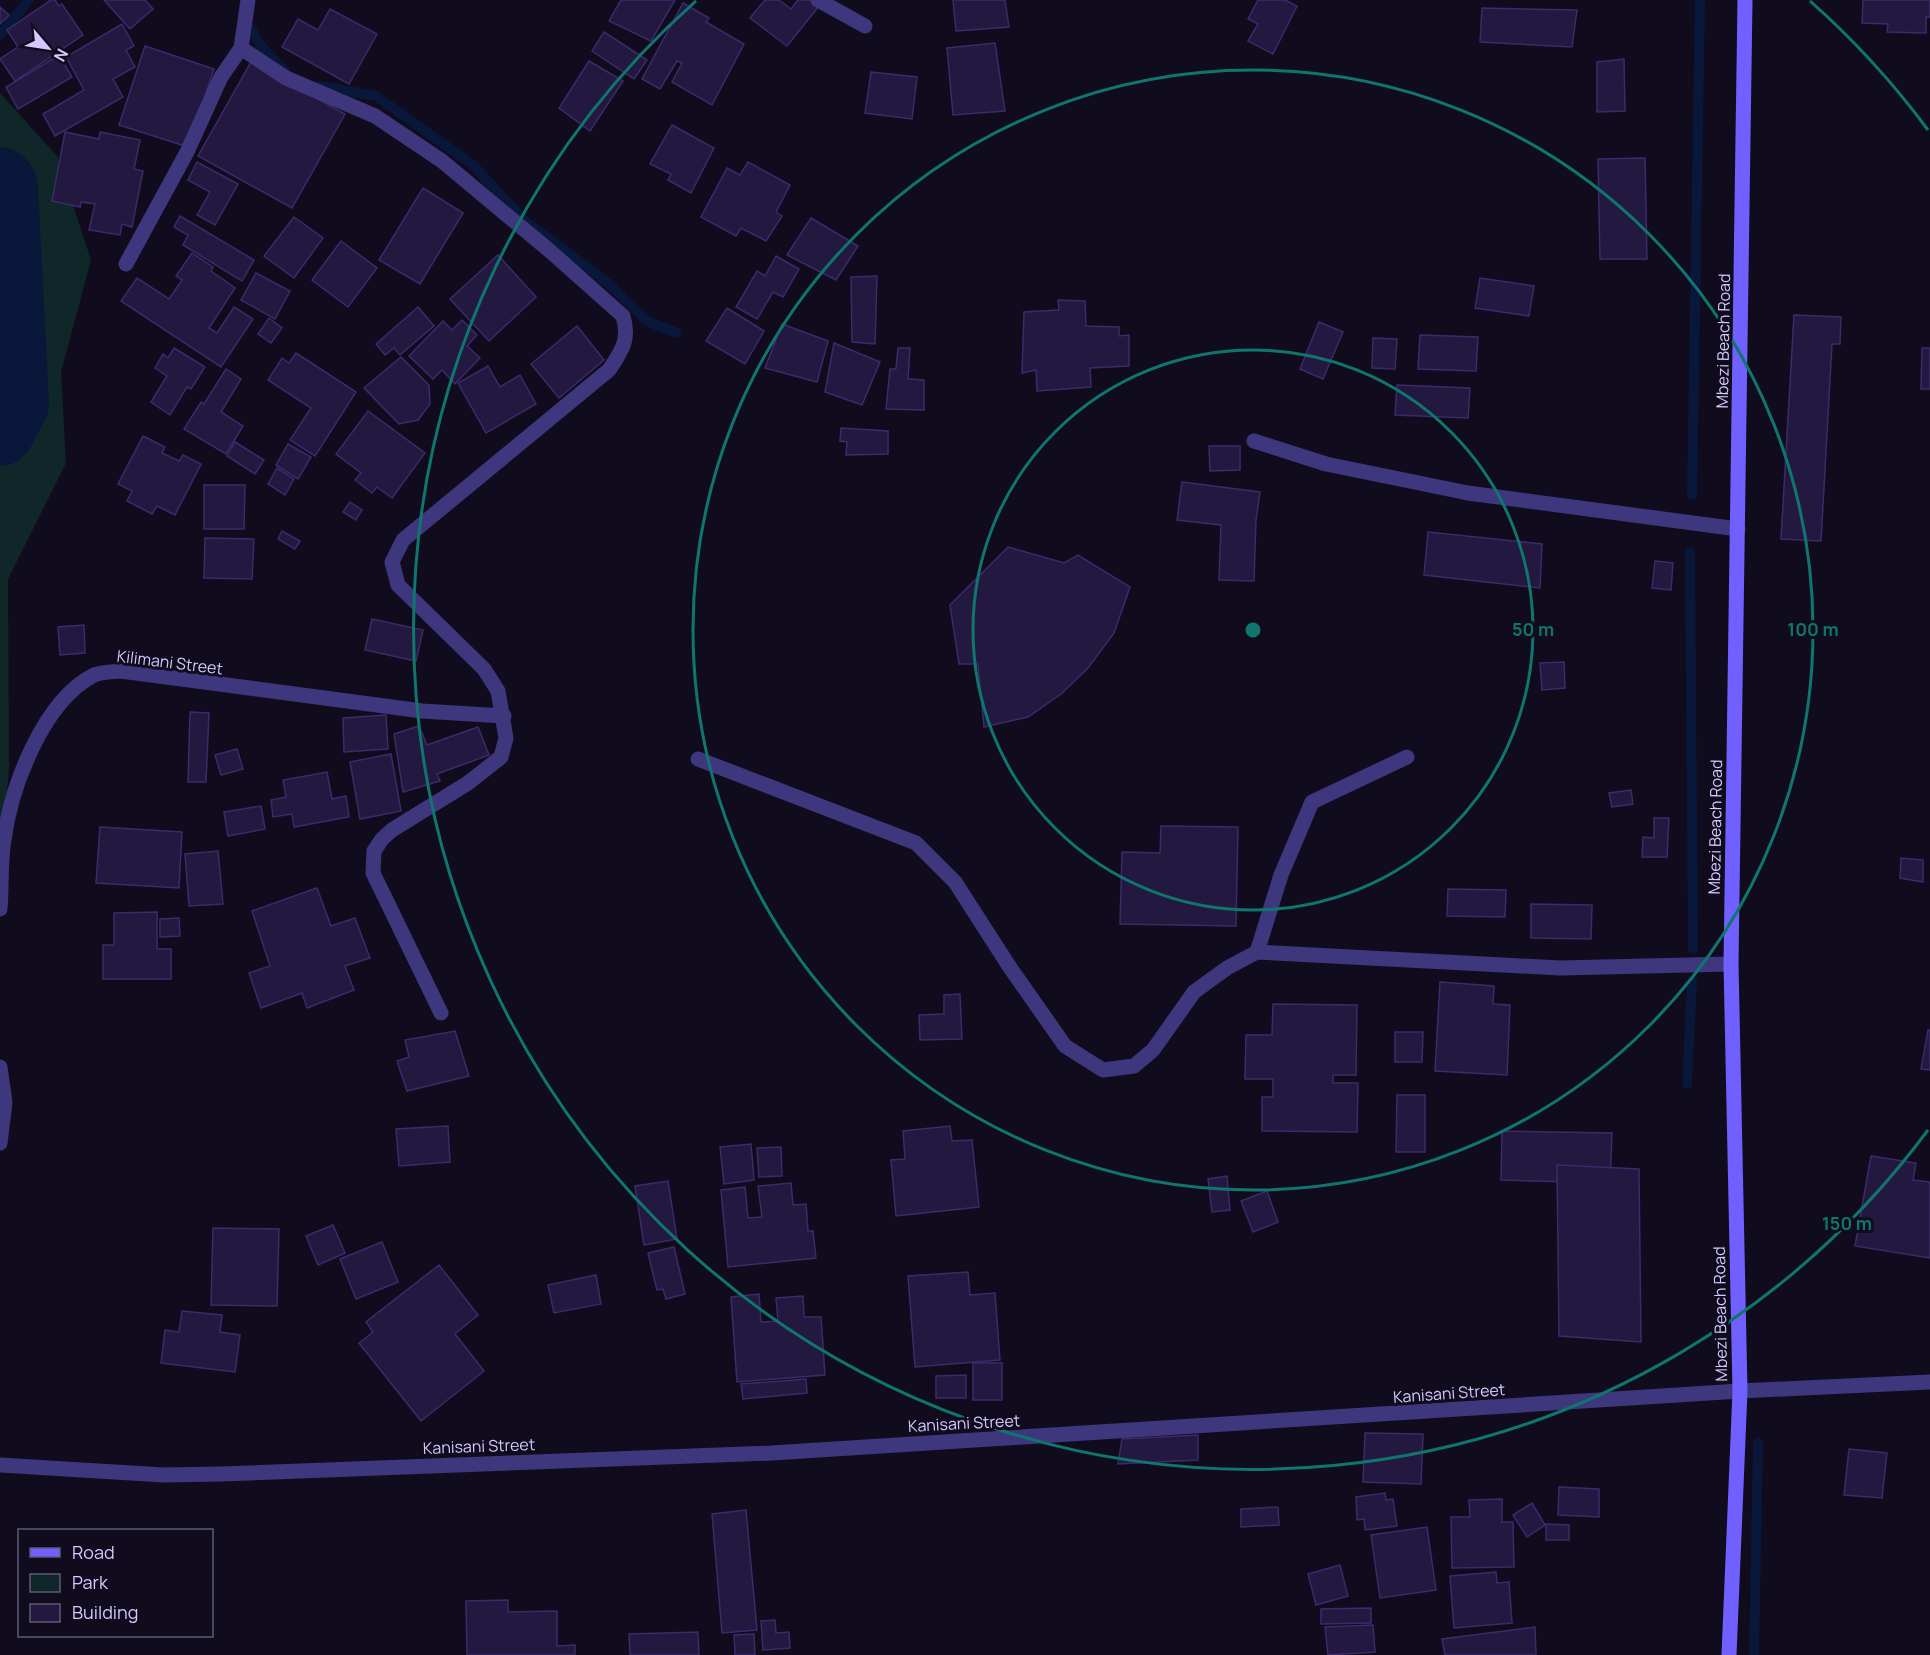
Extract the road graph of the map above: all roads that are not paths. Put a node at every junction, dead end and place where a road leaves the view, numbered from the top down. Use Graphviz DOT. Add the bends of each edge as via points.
graph roads {
  1 [pos="248,0"];
  2 [pos="818,0"];
  3 [pos="1745,0"];
  4 [pos="865,26"];
  5 [pos="241,48"];
  6 [pos="126,264"];
  7 [pos="1254,441"];
  8 [pos="1738,529"];
  9 [pos="504,716"];
  10 [pos="1407,757"];
  11 [pos="698,759"];
  12 [pos="0,909"];
  13 [pos="1257,952"];
  14 [pos="1731,964"];
  15 [pos="441,1013"];
  16 [pos="0,1067"];
  17 [pos="0,1143"];
  18 [pos="1930,1382"];
  19 [pos="1740,1391"];
  20 [pos="0,1465"];
  21 [pos="1729,1655"];
  1 -- 5 [label="street"];
  2 -- 4 [label="street"];
  3 -- 8 [label="main road, Mbezi Beach Road"];
  5 -- 6 [label="street" via="221,77 187,152"];
  5 -- 9 [label="street" via="286,78 375,116 442,161 623,316 628,331 626,345 609,370 403,540 392,562 398,585 484,669 498,691"];
  7 -- 8 [label="street" via="1326,464 1468,493"];
  8 -- 14 [label="main road, Mbezi Beach Road"];
  9 -- 12 [label="street, Kilimani Street" via="422,711 121,671 96,674 55,710 16,787 4,840"];
  9 -- 15 [label="street" via="506,738 501,757 468,783 392,830 374,850 373,873"];
  10 -- 13 [label="street" via="1311,802 1281,875"];
  11 -- 13 [label="street" via="916,843 955,882 1065,1046 1103,1070 1134,1066 1153,1050 1194,992"];
  13 -- 14 [label="street" via="1560,968"];
  14 -- 19 [label="main road, Mbezi Beach Road"];
  16 -- 17 [label="street" via="5,1102"];
  18 -- 19 [label="street, Kanisani Street"];
  19 -- 20 [label="street, Kanisani Street" via="772,1453 164,1475"];
  19 -- 21 [label="main road, Mbezi Beach Road"];
}
